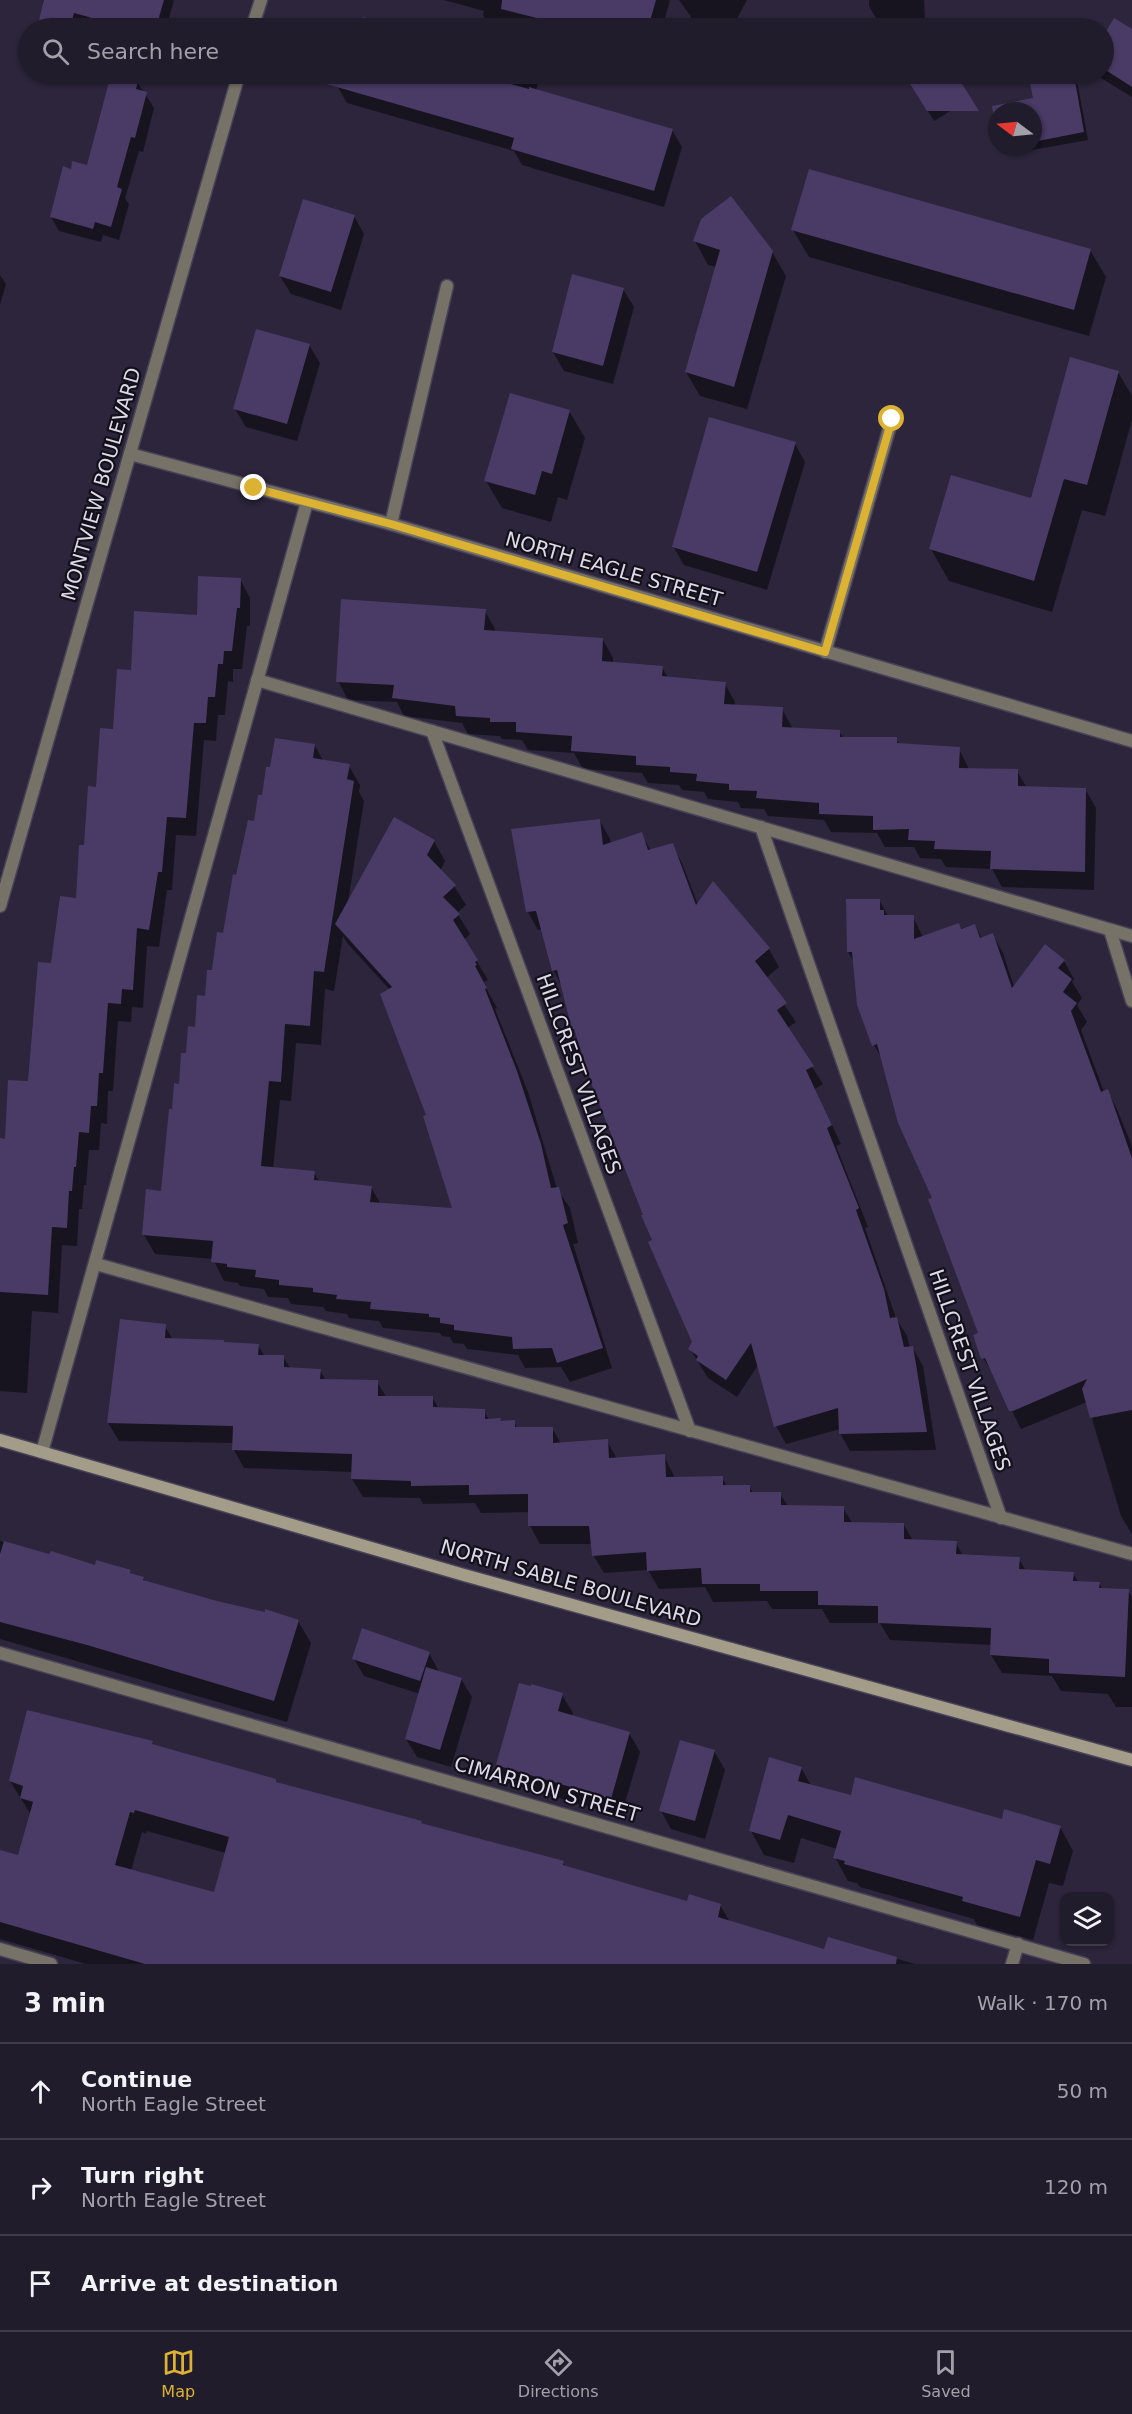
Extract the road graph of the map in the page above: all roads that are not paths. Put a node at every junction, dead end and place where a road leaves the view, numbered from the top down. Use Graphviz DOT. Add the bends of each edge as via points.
graph roads {
  1 [pos="261,0"];
  2 [pos="255,18"];
  3 [pos="236,84"];
  4 [pos="447,286"];
  5 [pos="892,419"];
  6 [pos="130,454"];
  7 [pos="307,502"];
  8 [pos="391,524"];
  9 [pos="825,652"];
  10 [pos="257,680"];
  11 [pos="432,731"];
  12 [pos="1132,741"];
  13 [pos="761,827"];
  14 [pos="0,906"];
  15 [pos="1110,930"];
  16 [pos="1132,936"];
  17 [pos="1132,1001"];
  18 [pos="96,1264"];
  19 [pos="690,1431"];
  20 [pos="0,1440"];
  21 [pos="42,1452"];
  22 [pos="1001,1518"];
  23 [pos="1132,1554"];
  24 [pos="0,1653"];
  25 [pos="1132,1760"];
  26 [pos="1018,1944"];
  27 [pos="0,1949"];
  28 [pos="51,1964"];
  29 [pos="1012,1964"];
  30 [pos="1084,1964"];
  1 -- 2 [label="street"];
  3 -- 6 [label="street, MONTVIEW BOULEVARD"];
  4 -- 8 [label="street"];
  5 -- 9 [label="street"];
  6 -- 7 [label="street, NORTH EAGLE STREET"];
  6 -- 14 [label="street, MONTVIEW BOULEVARD"];
  7 -- 8 [label="street, NORTH EAGLE STREET"];
  7 -- 10 [label="street"];
  8 -- 9 [label="street, NORTH EAGLE STREET"];
  9 -- 12 [label="street, NORTH EAGLE STREET"];
  10 -- 11 [label="street"];
  10 -- 18 [label="street"];
  11 -- 13 [label="street"];
  11 -- 19 [label="street, HILLCREST VILLAGES"];
  13 -- 15 [label="street"];
  13 -- 22 [label="street, HILLCREST VILLAGES"];
  15 -- 16 [label="street"];
  15 -- 17 [label="street"];
  18 -- 19 [label="street"];
  18 -- 21 [label="street"];
  19 -- 22 [label="street"];
  20 -- 21 [label="street, NORTH SABLE BOULEVARD"];
  21 -- 25 [label="street, NORTH SABLE BOULEVARD" via="464,1575"];
  22 -- 23 [label="street"];
  24 -- 26 [label="street, CIMARRON STREET"];
  26 -- 29 [label="street"];
  26 -- 30 [label="street, CIMARRON STREET"];
  27 -- 28 [label="street"];
}
